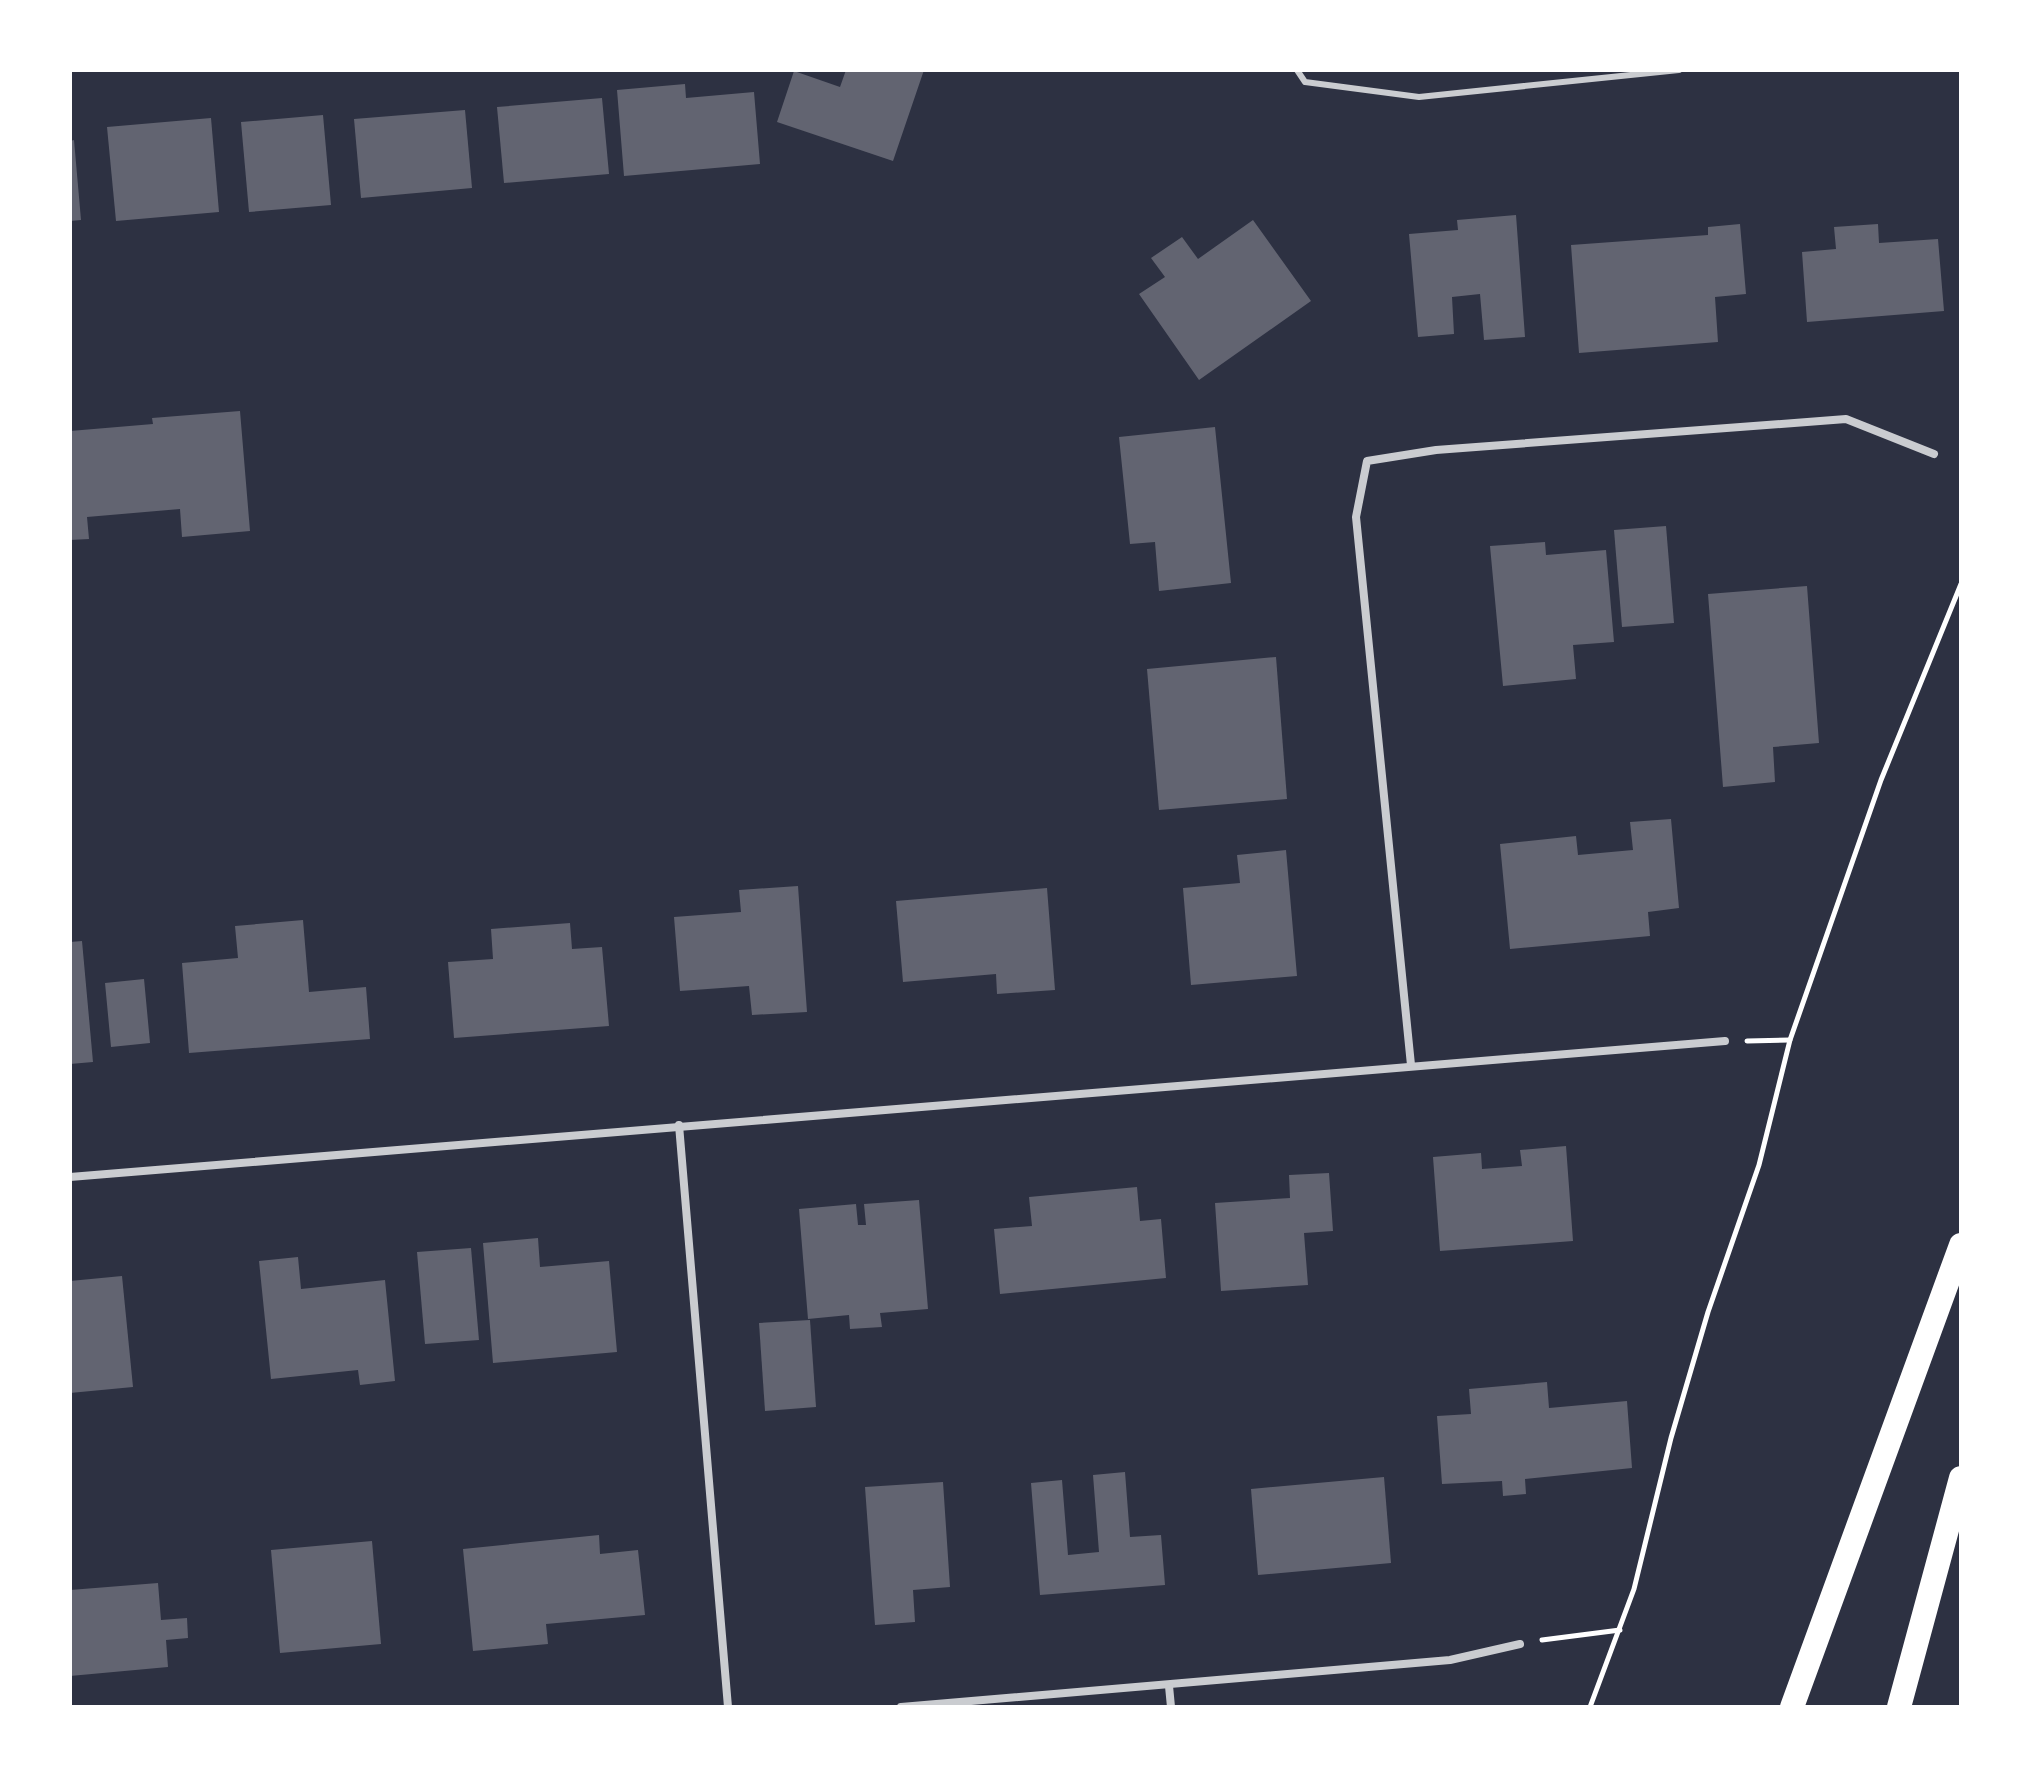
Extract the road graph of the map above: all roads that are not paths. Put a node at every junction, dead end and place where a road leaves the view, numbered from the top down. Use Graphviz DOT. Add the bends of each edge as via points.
graph roads {
  1 [pos="1297,70"];
  2 [pos="1679,70"];
  3 [pos="1934,454"];
  4 [pos="1725,1041"];
  5 [pos="1411,1065"];
  6 [pos="679,1125"];
  7 [pos="70,1177"];
  8 [pos="1961,1245"];
  9 [pos="1961,1478"];
  10 [pos="1520,1644"];
  11 [pos="1169,1686"];
  12 [pos="728,1707"];
  13 [pos="901,1707"];
  14 [pos="1171,1707"];
  15 [pos="1792,1707"];
  16 [pos="1899,1707"];
  1 -- 2 [label="lane" via="1305,82 1419,97"];
  3 -- 5 [label="street" via="1846,419 1436,450 1367,461 1356,517"];
  4 -- 5 [label="street"];
  5 -- 6 [label="street"];
  6 -- 7 [label="street"];
  6 -- 12 [label="street"];
  8 -- 15 [label="highway"];
  9 -- 16 [label="highway"];
  10 -- 11 [label="street" via="1450,1660"];
  11 -- 13 [label="street"];
  11 -- 14 [label="street"];
}
